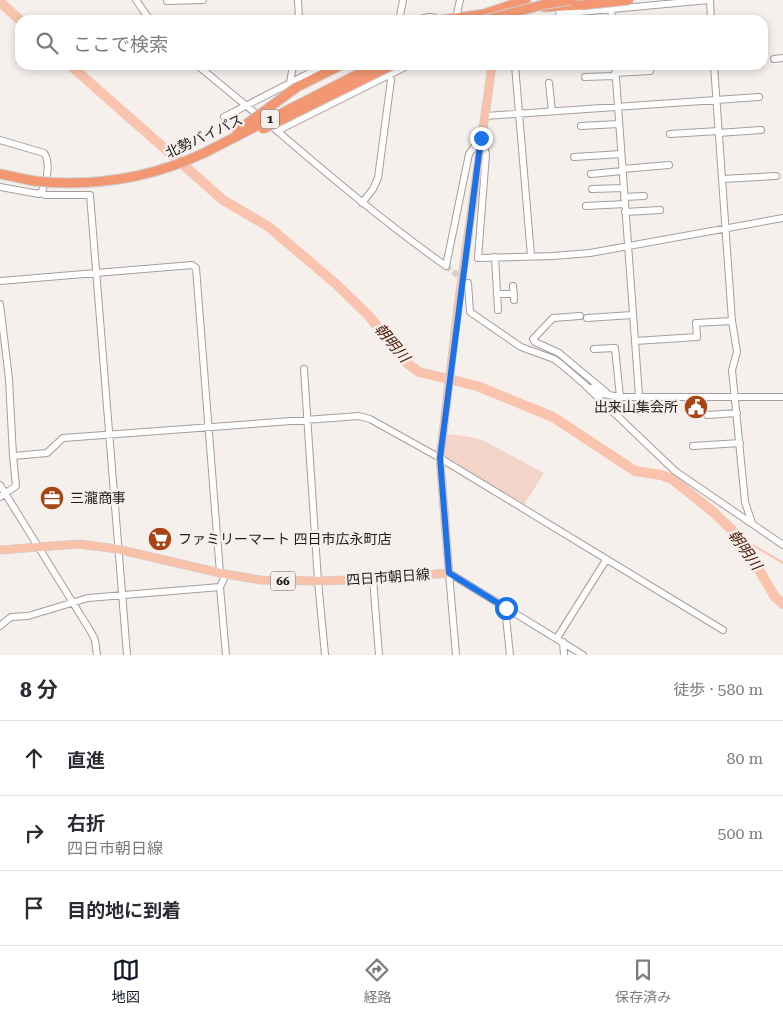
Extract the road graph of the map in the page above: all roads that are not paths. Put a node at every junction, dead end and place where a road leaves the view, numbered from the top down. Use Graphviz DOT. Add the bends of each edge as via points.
graph roads {
  1 [pos="136,0"];
  2 [pos="203,0"];
  3 [pos="298,0"];
  4 [pos="403,0"];
  5 [pos="460,0"];
  6 [pos="526,0"];
  7 [pos="571,0"];
  8 [pos="610,0"];
  9 [pos="629,0"];
  10 [pos="709,0"];
  11 [pos="167,1"];
  12 [pos="558,9"];
  13 [pos="611,9"];
  14 [pos="498,13"];
  15 [pos="146,15"];
  16 [pos="298,15"];
  17 [pos="400,15"];
  18 [pos="457,15"];
  19 [pos="477,15"];
  20 [pos="503,15"];
  21 [pos="558,15"];
  22 [pos="612,15"];
  23 [pos="710,15"];
  24 [pos="783,58"];
  25 [pos="774,59"];
  26 [pos="203,70"];
  27 [pos="291,70"];
  28 [pos="315,70"];
  29 [pos="331,70"];
  30 [pos="366,70"];
  31 [pos="389,70"];
  32 [pos="389,70"];
  33 [pos="391,70"];
  34 [pos="491,70"];
  35 [pos="515,70"];
  36 [pos="614,70"];
  37 [pos="714,70"];
  38 [pos="650,72"];
  39 [pos="615,75"];
  40 [pos="585,77"];
  41 [pos="290,83"];
  42 [pos="550,83"];
  43 [pos="759,97"];
  44 [pos="716,100"];
  45 [pos="247,105"];
  46 [pos="617,106"];
  47 [pos="552,111"];
  48 [pos="519,113"];
  49 [pos="484,116"];
  50 [pos="224,117"];
  51 [pos="618,124"];
  52 [pos="581,126"];
  53 [pos="761,130"];
  54 [pos="277,131"];
  55 [pos="718,132"];
  56 [pos="670,134"];
  57 [pos="481,138"];
  58 [pos="0,140"];
  59 [pos="621,154"];
  60 [pos="574,157"];
  61 [pos="192,159"];
  62 [pos="669,165"];
  63 [pos="161,170"];
  64 [pos="622,170"];
  65 [pos="0,174"];
  66 [pos="591,174"];
  67 [pos="776,176"];
  68 [pos="722,180"];
  69 [pos="0,187"];
  70 [pos="623,188"];
  71 [pos="592,189"];
  72 [pos="41,192"];
  73 [pos="644,196"];
  74 [pos="624,201"];
  75 [pos="362,203"];
  76 [pos="586,206"];
  77 [pos="660,210"];
  78 [pos="625,212"];
  79 [pos="783,218"];
  80 [pos="726,228"];
  81 [pos="628,246"];
  82 [pos="531,256"];
  83 [pos="494,257"];
  84 [pos="96,272"];
  85 [pos="0,281"];
  86 [pos="468,283"];
  87 [pos="513,286"];
  88 [pos="497,294"];
  89 [pos="0,304"];
  90 [pos="498,310"];
  91 [pos="632,315"];
  92 [pos="732,321"];
  93 [pos="635,341"];
  94 [pos="594,349"];
  95 [pos="304,369"];
  96 [pos="584,384"];
  97 [pos="611,396"];
  98 [pos="620,396"];
  99 [pos="639,396"];
  100 [pos="734,397"];
  101 [pos="783,397"];
  102 [pos="737,413"];
  103 [pos="707,414"];
  104 [pos="308,420"];
  105 [pos="208,428"];
  106 [pos="109,435"];
  107 [pos="740,443"];
  108 [pos="693,446"];
  109 [pos="441,455"];
  110 [pos="13,456"];
  111 [pos="0,485"];
  112 [pos="3,495"];
  113 [pos="752,523"];
  114 [pos="783,545"];
  115 [pos="38,547"];
  116 [pos="117,549"];
  117 [pos="0,550"];
  118 [pos="606,560"];
  119 [pos="449,573"];
  120 [pos="223,574"];
  121 [pos="373,579"];
  122 [pos="318,582"];
  123 [pos="220,587"];
  124 [pos="121,596"];
  125 [pos="73,602"];
  126 [pos="506,608"];
  127 [pos="0,626"];
  128 [pos="723,630"];
  129 [pos="557,638"];
  130 [pos="563,642"];
  131 [pos="97,655"];
  132 [pos="127,655"];
  133 [pos="226,655"];
  134 [pos="325,655"];
  135 [pos="379,655"];
  136 [pos="456,655"];
  137 [pos="510,655"];
  138 [pos="564,655"];
  139 [pos="583,655"];
  1 -- 15 [label="street"];
  2 -- 11 [label="street"];
  3 -- 16 [label="street"];
  4 -- 17 [label="street"];
  5 -- 18 [label="street"];
  6 -- 14 [label="highway"];
  7 -- 20 [label="highway, bridge"];
  8 -- 13 [label="street"];
  9 -- 12 [label="highway, bridge"];
  10 -- 13 [label="street"];
  10 -- 23 [label="street"];
  12 -- 13 [label="street" via="569,13"];
  12 -- 14 [label="highway"];
  12 -- 21 [label="street"];
  13 -- 22 [label="street"];
  14 -- 19 [label="highway"];
  24 -- 25 [label="street"];
  26 -- 45 [label="street"];
  27 -- 41 [label="street"];
  28 -- 41 [label="street"];
  29 -- 61 [label="highway, 1, bridge" via="297,87"];
  30 -- 61 [label="highway, 北勢バイパス / 1, bridge"];
  31 -- 54 [label="street"];
  32 -- 63 [label="highway, 1, bridge" via="225,148"];
  33 -- 75 [label="street" via="378,178"];
  34 -- 49 [label="main road, 四日市朝日線"];
  35 -- 48 [label="street"];
  36 -- 39 [label="street"];
  37 -- 44 [label="street"];
  38 -- 39 [label="street"];
  39 -- 40 [label="street"];
  39 -- 46 [label="street"];
  41 -- 45 [label="street"];
  42 -- 47 [label="street"];
  43 -- 44 [label="street"];
  44 -- 46 [label="street"];
  44 -- 55 [label="street"];
  45 -- 50 [label="street"];
  45 -- 54 [label="street"];
  46 -- 47 [label="street"];
  46 -- 51 [label="street"];
  47 -- 48 [label="street"];
  48 -- 49 [label="street"];
  48 -- 82 [label="street"];
  49 -- 57 [label="main road, 四日市朝日線"];
  51 -- 52 [label="street"];
  51 -- 59 [label="street"];
  53 -- 55 [label="street"];
  54 -- 75 [label="street"];
  55 -- 56 [label="street"];
  55 -- 68 [label="street"];
  57 -- 75 [label="street" via="469,154 446,266"];
  57 -- 83 [label="street" via="486,154 478,258"];
  57 -- 109 [label="main road, 四日市朝日線"];
  58 -- 72 [label="street" via="46,155 48,164"];
  59 -- 60 [label="street"];
  59 -- 64 [label="street"];
  61 -- 63 [label="highway, 北勢バイパス / 1, bridge"];
  62 -- 64 [label="street"];
  63 -- 65 [label="highway, 北勢バイパス / 1, bridge" via="96,183 64,184"];
  64 -- 66 [label="street"];
  64 -- 70 [label="street"];
  67 -- 68 [label="street"];
  68 -- 80 [label="street"];
  69 -- 72 [label="street" via="34,194"];
  70 -- 71 [label="street"];
  70 -- 74 [label="street"];
  72 -- 84 [label="street" via="45,195 90,195"];
  73 -- 74 [label="street"];
  74 -- 76 [label="street"];
  74 -- 78 [label="street"];
  77 -- 78 [label="street"];
  78 -- 81 [label="street"];
  79 -- 80 [label="street"];
  80 -- 81 [label="street"];
  80 -- 92 [label="street"];
  81 -- 82 [label="street" via="579,254"];
  81 -- 91 [label="street"];
  82 -- 83 [label="street"];
  83 -- 88 [label="street"];
  84 -- 85 [label="street"];
  84 -- 105 [label="street" via="192,264 196,268"];
  84 -- 106 [label="street"];
  86 -- 96 [label="street" via="470,312 521,347 554,359"];
  87 -- 88 [label="street" via="514,297"];
  88 -- 90 [label="street"];
  89 -- 110 [label="street" via="9,379"];
  91 -- 93 [label="street"];
  91 -- 97 [label="street" via="553,318 533,339 559,353"];
  92 -- 93 [label="street" via="696,324 697,337"];
  92 -- 100 [label="street" via="737,352 732,370"];
  93 -- 99 [label="street"];
  94 -- 98 [label="street" via="615,348"];
  95 -- 104 [label="street"];
  96 -- 97 [label="street"];
  96 -- 113 [label="street" via="676,471"];
  97 -- 98 [label="street"];
  98 -- 99 [label="street"];
  99 -- 100 [label="street"];
  100 -- 101 [label="street"];
  100 -- 102 [label="street"];
  102 -- 103 [label="street"];
  102 -- 107 [label="street"];
  104 -- 105 [label="street"];
  104 -- 109 [label="street" via="359,416"];
  104 -- 122 [label="street"];
  105 -- 106 [label="street"];
  105 -- 120 [label="street"];
  106 -- 110 [label="street" via="62,438 48,453"];
  106 -- 116 [label="street"];
  107 -- 108 [label="street"];
  107 -- 113 [label="street" via="745,502"];
  109 -- 118 [label="street"];
  109 -- 119 [label="main road, 四日市朝日線"];
  110 -- 112 [label="street" via="16,486"];
  111 -- 112 [label="street"];
  112 -- 115 [label="street" via="18,512"];
  113 -- 114 [label="street"];
  115 -- 116 [label="main road, 四日市朝日線 / 66" via="79,544"];
  115 -- 117 [label="main road, 四日市朝日線 / 66"];
  115 -- 125 [label="street"];
  116 -- 120 [label="main road, 四日市朝日線 / 66"];
  116 -- 124 [label="street"];
  118 -- 128 [label="street"];
  118 -- 129 [label="street"];
  119 -- 121 [label="main road, 四日市朝日線 / 66"];
  119 -- 126 [label="street"];
  119 -- 136 [label="street"];
  120 -- 122 [label="main road, 四日市朝日線 / 66" via="260,580"];
  120 -- 123 [label="street"];
  121 -- 122 [label="main road, 四日市朝日線 / 66"];
  121 -- 135 [label="street"];
  122 -- 134 [label="street"];
  123 -- 124 [label="street"];
  123 -- 133 [label="street"];
  124 -- 125 [label="street"];
  124 -- 132 [label="street"];
  125 -- 127 [label="street" via="28,616 11,617"];
  125 -- 131 [label="street" via="95,640"];
  126 -- 129 [label="street"];
  126 -- 137 [label="street"];
  129 -- 130 [label="street"];
  130 -- 138 [label="street"];
  130 -- 139 [label="street"];
}
